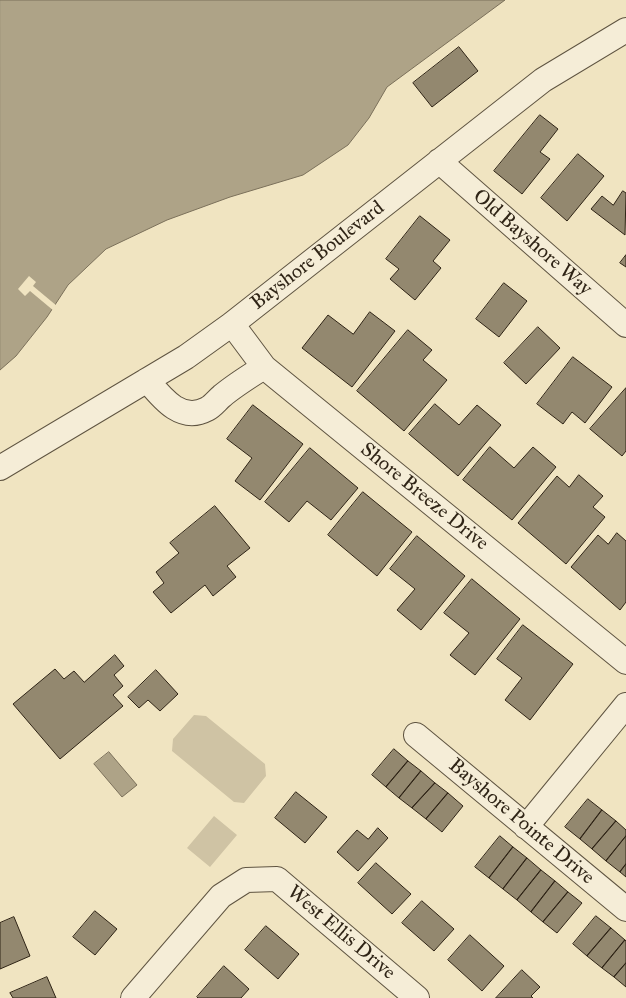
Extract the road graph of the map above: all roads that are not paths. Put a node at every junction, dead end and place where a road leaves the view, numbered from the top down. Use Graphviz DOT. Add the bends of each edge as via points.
graph roads {
  1 [pos="626,30"];
  2 [pos="439,161"];
  3 [pos="232,324"];
  4 [pos="626,325"];
  5 [pos="264,367"];
  6 [pos="146,380"];
  7 [pos="0,468"];
  8 [pos="626,662"];
  9 [pos="626,705"];
  10 [pos="416,735"];
  11 [pos="526,827"];
  12 [pos="626,908"];
  13 [pos="132,998"];
  14 [pos="417,998"];
  1 -- 2 [label="street, Bayshore Boulevard" via="543,80"];
  2 -- 3 [label="street, Bayshore Boulevard"];
  2 -- 4 [label="street, Old Bayshore Way"];
  3 -- 5 [label="street, Shore Breeze Drive"];
  3 -- 6 [label="street, Bayshore Boulevard" via="186,357"];
  5 -- 6 [label="street" via="198,413 184,412 164,401"];
  5 -- 8 [label="street, Shore Breeze Drive"];
  6 -- 7 [label="street, Bayshore Boulevard"];
  9 -- 11 [label="street"];
  10 -- 11 [label="street, Bayshore Pointe Drive"];
  11 -- 12 [label="street, Bayshore Pointe Drive"];
  13 -- 14 [label="street, West Ellis Drive" via="221,896 246,880 277,879"];
}
